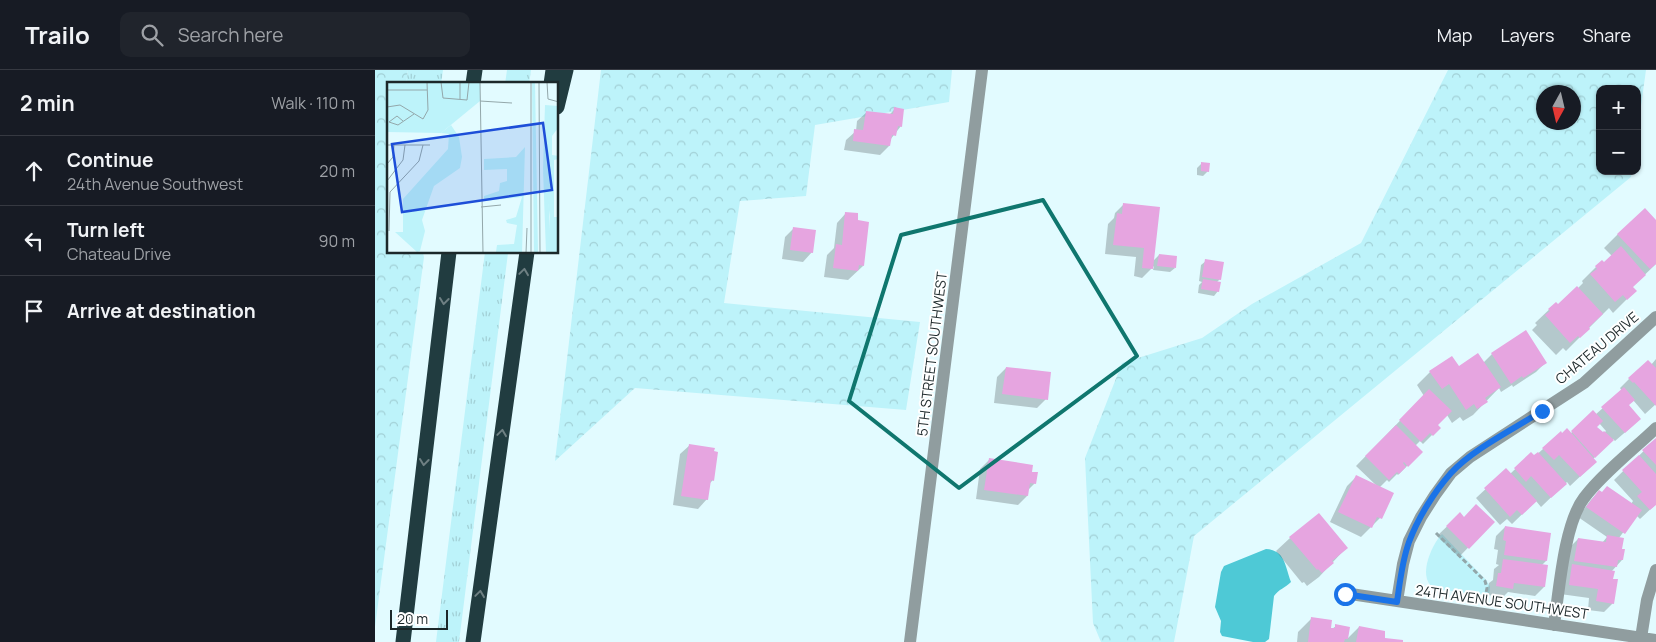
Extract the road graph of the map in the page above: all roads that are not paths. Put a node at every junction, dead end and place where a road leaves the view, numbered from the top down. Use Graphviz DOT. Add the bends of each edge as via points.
graph roads {
  1 [pos="566,70"];
  2 [pos="982,70"];
  3 [pos="559,99"];
  4 [pos="449,254"];
  5 [pos="527,254"];
  6 [pos="1656,317"];
  7 [pos="1656,428"];
  8 [pos="1656,570"];
  9 [pos="1345,594"];
  10 [pos="1397,602"];
  11 [pos="1554,625"];
  12 [pos="1641,638"];
  13 [pos="1656,640"];
  14 [pos="403,642"];
  15 [pos="473,642"];
  16 [pos="910,642"];
  1 -- 3 [label="highway"];
  2 -- 16 [label="street, 5TH STREET SOUTHWEST"];
  4 -- 14 [label="highway, one-way"];
  15 -- 5 [label="highway, one-way"];
  6 -- 10 [label="street, CHATEAU DRIVE" via="1584,382 1451,473 1421,516 1409,542"];
  7 -- 11 [label="street" via="1595,486 1575,512"];
  8 -- 12 [label="street"];
  9 -- 10 [label="street, 24TH AVENUE SOUTHWEST"];
  10 -- 11 [label="street, 24TH AVENUE SOUTHWEST"];
  11 -- 12 [label="street, 24TH AVENUE SOUTHWEST"];
  12 -- 13 [label="street, 24TH AVENUE SOUTHWEST"];
}
